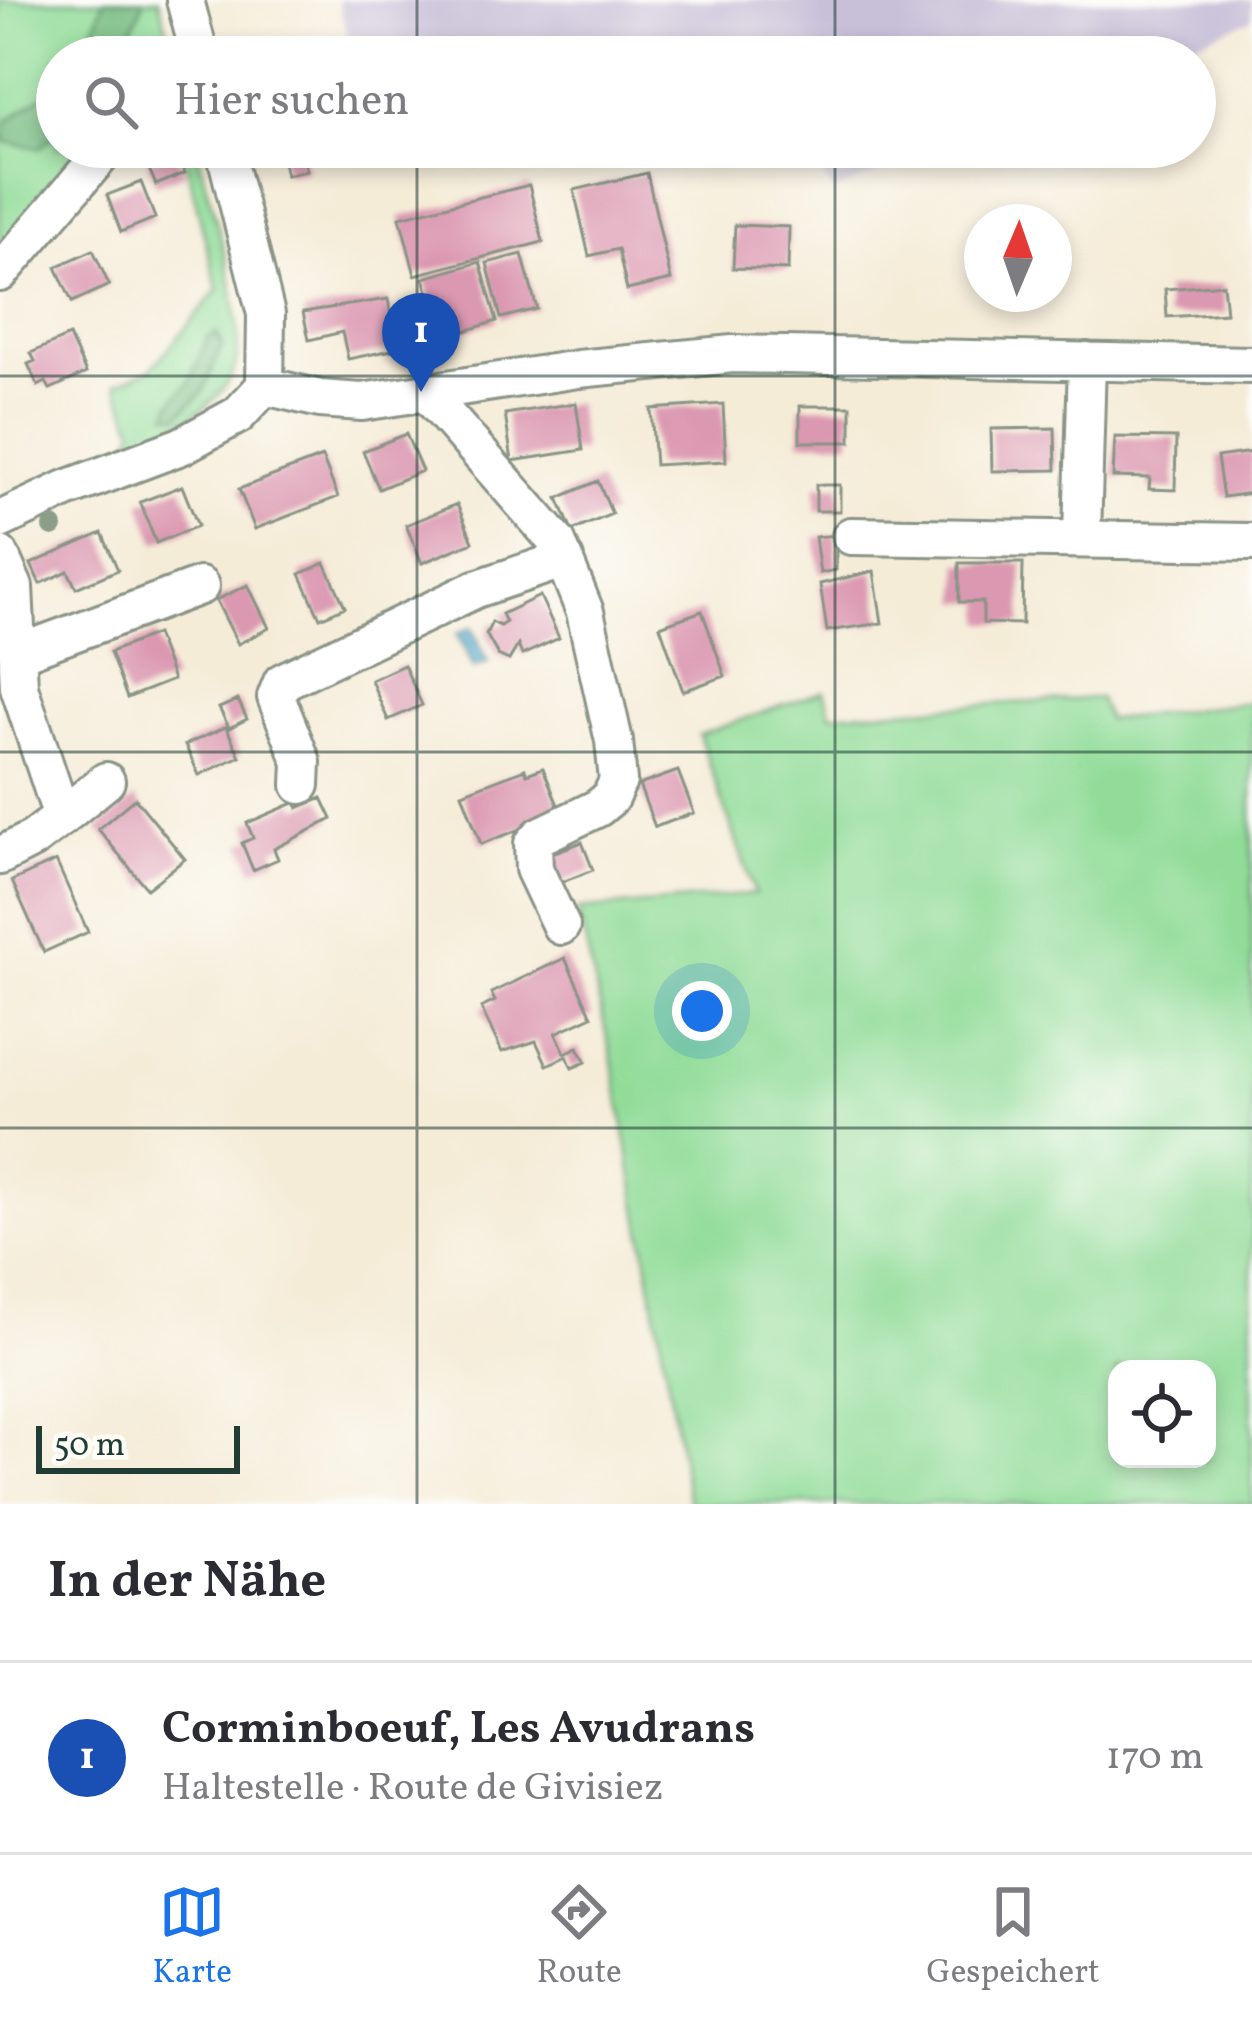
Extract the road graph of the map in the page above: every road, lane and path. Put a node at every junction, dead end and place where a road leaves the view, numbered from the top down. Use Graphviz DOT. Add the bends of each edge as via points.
graph roads {
  1 [pos="185,0"];
  2 [pos="194,36"];
  3 [pos="90,168"];
  4 [pos="229,168"];
  5 [pos="0,273"];
  6 [pos="1087,361"];
  7 [pos="1252,365"];
  8 [pos="265,386"];
  9 [pos="425,391"];
  10 [pos="0,520"];
  11 [pos="851,536"];
  12 [pos="1082,537"];
  13 [pos="1252,542"];
  14 [pos="0,555"];
  15 [pos="565,559"];
  16 [pos="200,586"];
  17 [pos="17,654"];
  18 [pos="106,781"];
  19 [pos="301,785"];
  20 [pos="62,817"];
  21 [pos="0,856"];
  22 [pos="560,926"];
  1 -- 2 [label="street"];
  3 -- 5 [label="street"];
  4 -- 8 [label="street" via="266,314"];
  6 -- 7 [label="street"];
  6 -- 9 [label="street" via="733,354"];
  6 -- 12 [label="street"];
  8 -- 9 [label="street" via="344,402"];
  8 -- 10 [label="street" via="238,416 181,446"];
  9 -- 15 [label="street" via="543,523"];
  11 -- 12 [label="street"];
  12 -- 13 [label="street"];
  14 -- 17 [label="street" via="14,587"];
  15 -- 19 [label="street" via="433,608 282,682 276,697 302,762"];
  15 -- 22 [label="street" via="585,612 618,781 598,808 533,844 534,869"];
  16 -- 17 [label="street"];
  17 -- 20 [label="street" via="19,687"];
  18 -- 20 [label="street"];
  20 -- 21 [label="street"];
}
